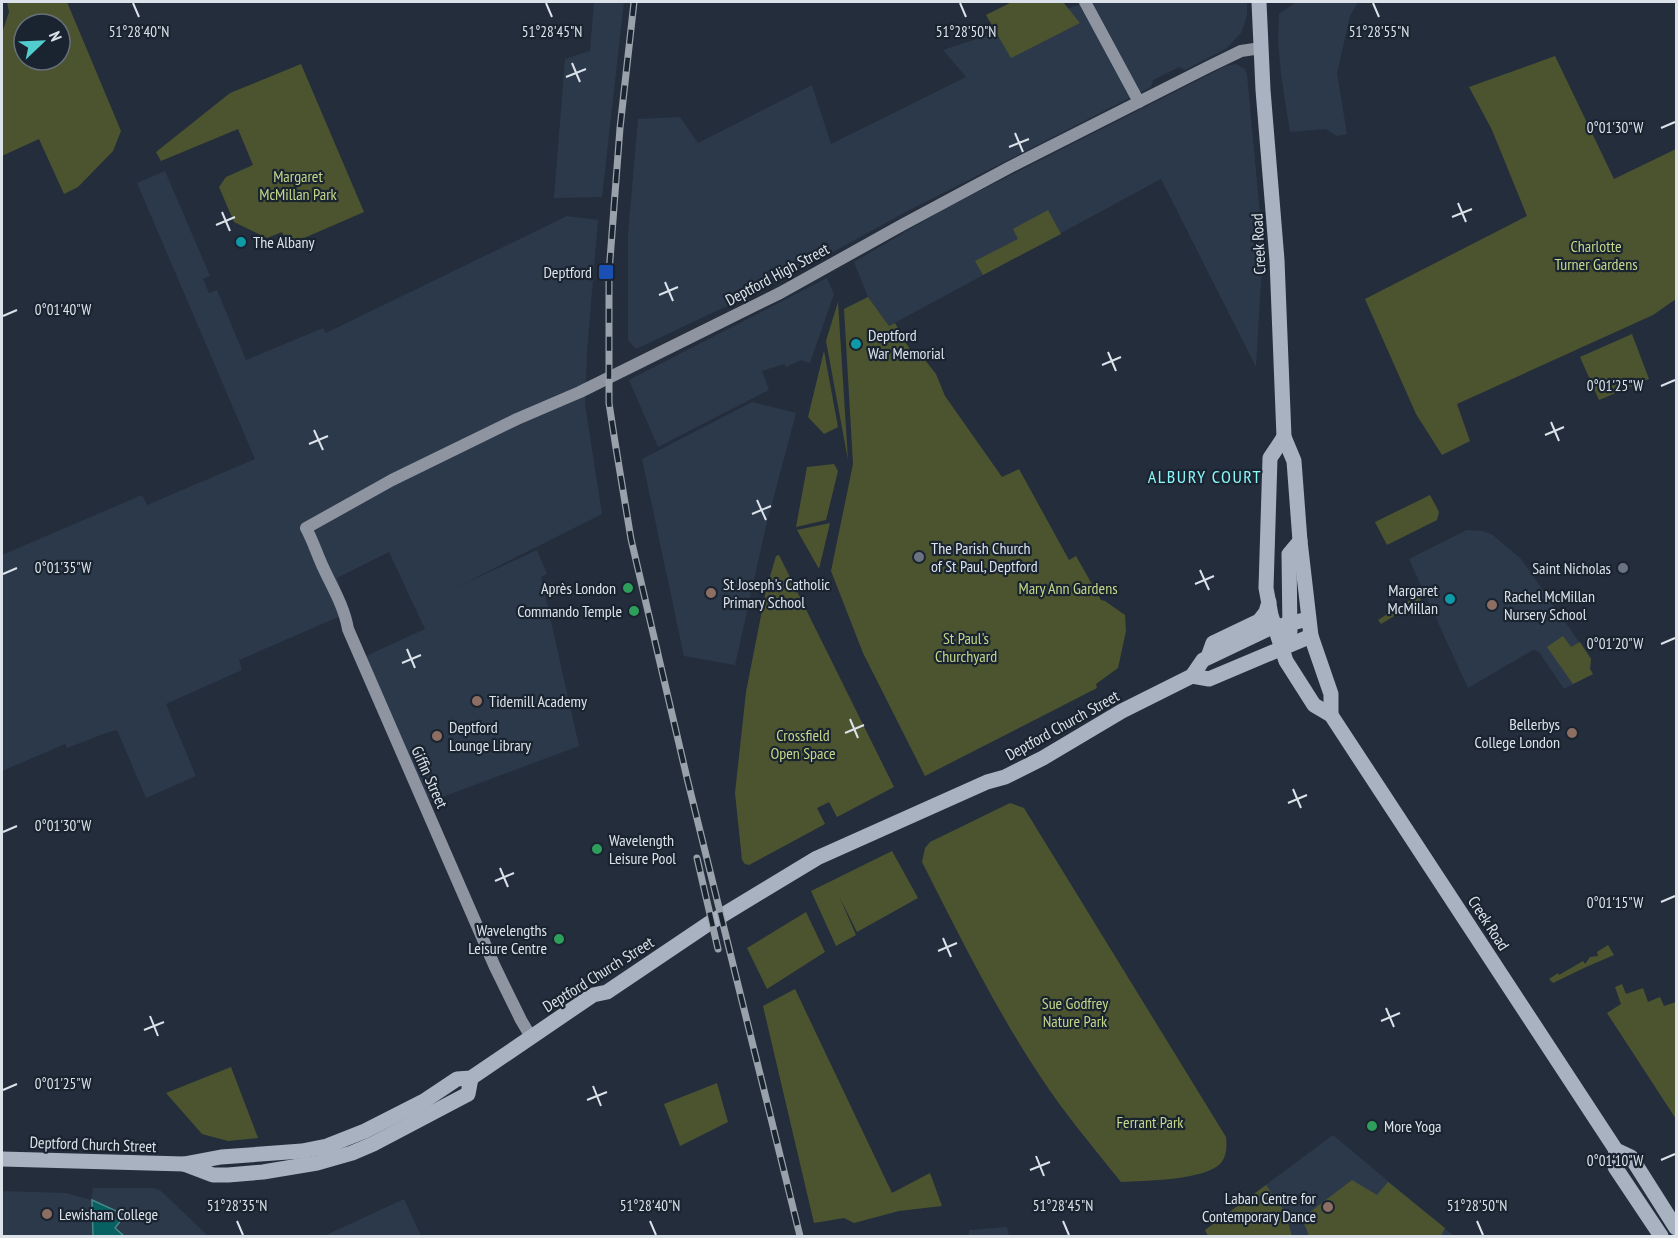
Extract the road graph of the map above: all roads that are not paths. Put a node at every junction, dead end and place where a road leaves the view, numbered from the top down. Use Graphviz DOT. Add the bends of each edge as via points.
graph roads {
  1 [pos="1085,2"];
  2 [pos="1259,2"];
  3 [pos="1261,48"];
  4 [pos="1138,102"];
  5 [pos="1284,437"];
  6 [pos="306,528"];
  7 [pos="1300,542"];
  8 [pos="1269,602"];
  9 [pos="1308,619"];
  10 [pos="1291,622"];
  11 [pos="1269,629"];
  12 [pos="1311,636"];
  13 [pos="1282,648"];
  14 [pos="1208,657"];
  15 [pos="1192,676"];
  16 [pos="1331,715"];
  17 [pos="531,1037"];
  18 [pos="1616,1150"];
  19 [pos="2,1160"];
  20 [pos="1677,1228"];
  21 [pos="1661,1236"];
  1 -- 4 [label="street"];
  2 -- 3 [label="main road, Creek Road"];
  3 -- 4 [label="street, Deptford High Street" via="1241,51"];
  3 -- 5 [label="main road, Creek Road" via="1277,248"];
  4 -- 6 [label="street, Deptford High Street" via="912,219 780,293 392,480"];
  5 -- 7 [label="main road, Creek Road" via="1294,460"];
  5 -- 8 [label="main road, Creek Road" via="1270,458 1266,561"];
  6 -- 17 [label="street, Giffin Street" via="495,967"];
  7 -- 9 [label="main road, Creek Road"];
  7 -- 10 [label="main road" via="1289,554"];
  8 -- 11 [label="main road, Creek Road"];
  8 -- 14 [label="main road" via="1262,619 1214,643"];
  9 -- 10 [label="main road, Deptford Church Street"];
  9 -- 12 [label="main road, Creek Road"];
  10 -- 11 [label="main road, Deptford Church Street"];
  10 -- 13 [label="main road"];
  11 -- 13 [label="main road, Creek Road"];
  11 -- 14 [label="main road, Deptford Church Street"];
  12 -- 13 [label="main road, Deptford Church Street"];
  12 -- 16 [label="main road, Creek Road" via="1331,694"];
  13 -- 15 [label="main road, Deptford Church Street" via="1209,679"];
  13 -- 16 [label="main road, Creek Road" via="1314,705"];
  14 -- 15 [label="main road, Deptford Church Street"];
  15 -- 17 [label="main road, Deptford Church Street" via="1005,777 817,858"];
  16 -- 18 [label="main road, Creek Road"];
  17 -- 19 [label="main road, Deptford Church Street" via="471,1078 457,1079 385,1122 327,1146 184,1164"];
  18 -- 20 [label="main road, Creek Road" via="1631,1157"];
  18 -- 21 [label="main road, Creek Road" via="1615,1167"];
}
